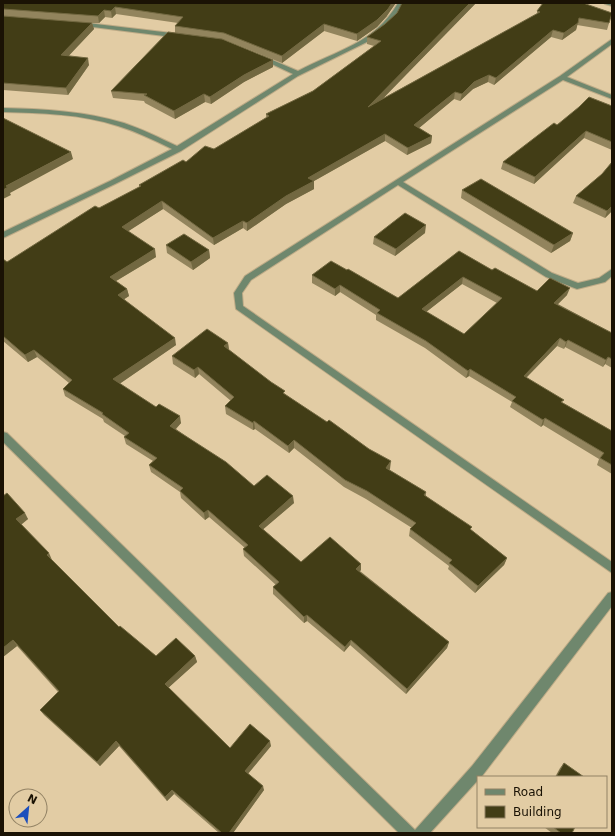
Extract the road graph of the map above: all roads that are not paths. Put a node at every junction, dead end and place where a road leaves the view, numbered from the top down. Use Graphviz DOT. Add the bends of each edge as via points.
graph roads {
  1 [pos="401,3"];
  2 [pos="607,3"];
  3 [pos="612,4"];
  4 [pos="71,23"];
  5 [pos="186,37"];
  6 [pos="612,41"];
  7 [pos="255,55"];
  8 [pos="298,74"];
  9 [pos="562,76"];
  10 [pos="612,97"];
  11 [pos="3,110"];
  12 [pos="178,149"];
  13 [pos="398,182"];
  14 [pos="3,235"];
  15 [pos="612,272"];
  16 [pos="3,436"];
  17 [pos="612,568"];
  18 [pos="612,597"];
  19 [pos="408,833"];
  20 [pos="421,833"];
  1 -- 8 [label="street" via="384,27 362,44"];
  2 -- 3 [label="street"];
  4 -- 5 [label="street"];
  6 -- 9 [label="street"];
  7 -- 8 [label="street"];
  8 -- 12 [label="street"];
  9 -- 10 [label="street"];
  9 -- 13 [label="street"];
  11 -- 12 [label="street" via="112,121"];
  12 -- 14 [label="street"];
  13 -- 15 [label="street" via="549,275 577,286 602,280"];
  13 -- 17 [label="street" via="248,278 238,293 239,307"];
  16 -- 19 [label="street"];
  18 -- 20 [label="street" via="477,771"];
}
